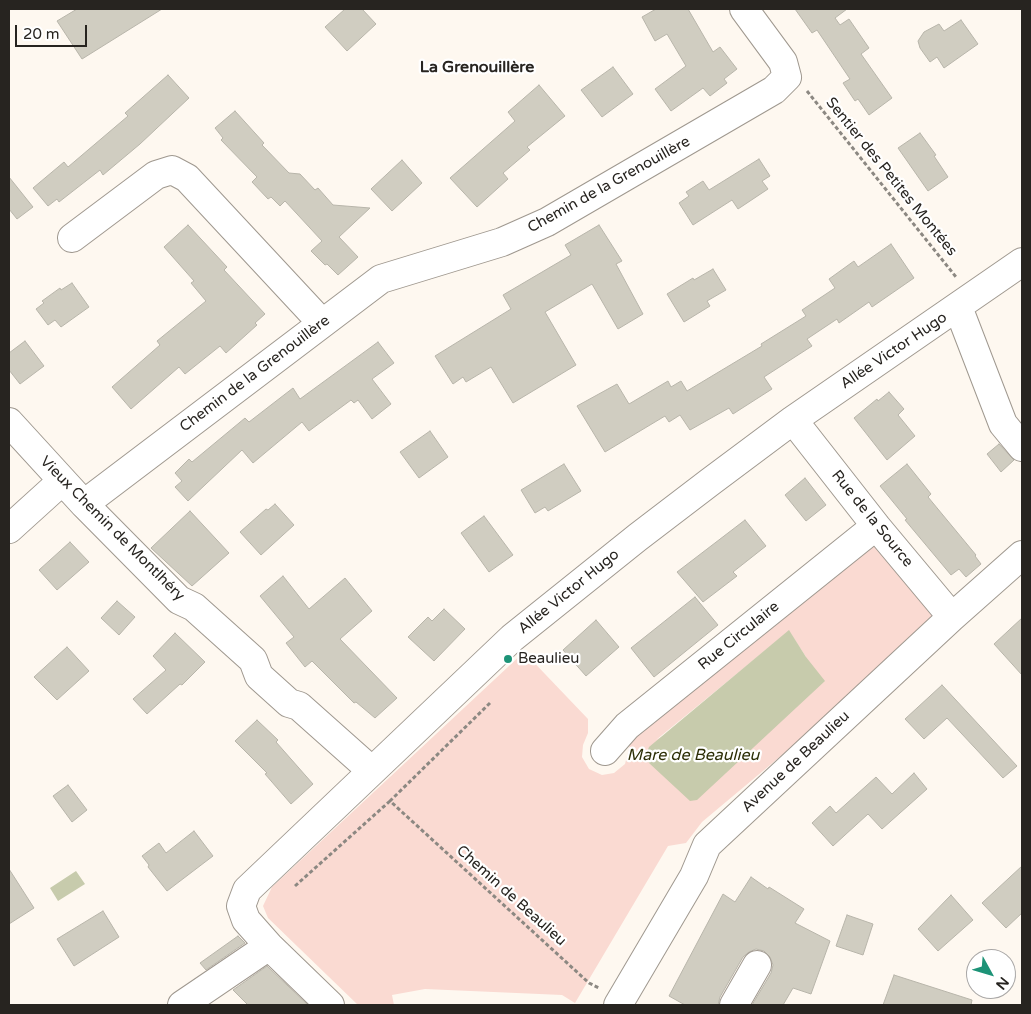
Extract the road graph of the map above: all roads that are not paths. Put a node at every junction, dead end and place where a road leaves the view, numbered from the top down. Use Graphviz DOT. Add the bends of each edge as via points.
graph roads {
  1 [pos="744,9"];
  2 [pos="72,238"];
  3 [pos="1022,262"];
  4 [pos="965,302"];
  5 [pos="322,323"];
  6 [pos="794,420"];
  7 [pos="9,422"];
  8 [pos="1022,447"];
  9 [pos="62,481"];
  10 [pos="84,504"];
  11 [pos="876,526"];
  12 [pos="9,529"];
  13 [pos="1022,556"];
  14 [pos="952,617"];
  15 [pos="606,751"];
  16 [pos="372,771"];
  17 [pos="269,946"];
  18 [pos="756,965"];
  19 [pos="619,1003"];
  20 [pos="182,1005"];
  21 [pos="330,1005"];
  22 [pos="734,1005"];
  1 -- 5 [label="street, Chemin de la Grenouillère" via="782,62 787,77 774,90 547,222 502,242 381,279"];
  2 -- 5 [label="street" via="156,175 172,170 187,178"];
  3 -- 4 [label="street, Allée Victor Hugo"];
  4 -- 6 [label="street, Allée Victor Hugo"];
  4 -- 8 [label="street" via="997,391 1003,424"];
  5 -- 10 [label="street, Chemin de la Grenouillère"];
  6 -- 11 [label="street, Rue de la Source"];
  6 -- 16 [label="street, Allée Victor Hugo" via="638,537 512,638"];
  7 -- 9 [label="street, Vieux Chemin de Montlhéry"];
  9 -- 10 [label="street, Vieux Chemin de Montlhéry"];
  9 -- 12 [label="street"];
  10 -- 16 [label="street, Vieux Chemin de Montlhéry" via="179,600 194,606 253,660 259,676 289,703 299,706"];
  11 -- 14 [label="street, Rue de la Source"];
  11 -- 15 [label="street, Rue Circulaire" via="628,726"];
  13 -- 14 [label="street, Avenue de Beaulieu"];
  14 -- 19 [label="street, Avenue de Beaulieu" via="707,845 694,876"];
  16 -- 17 [label="street, Allée Victor Hugo" via="247,890 241,906 246,920"];
  17 -- 20 [label="street"];
  17 -- 21 [label="street, Allée Victor Hugo"];
  18 -- 22 [label="street"];
}
